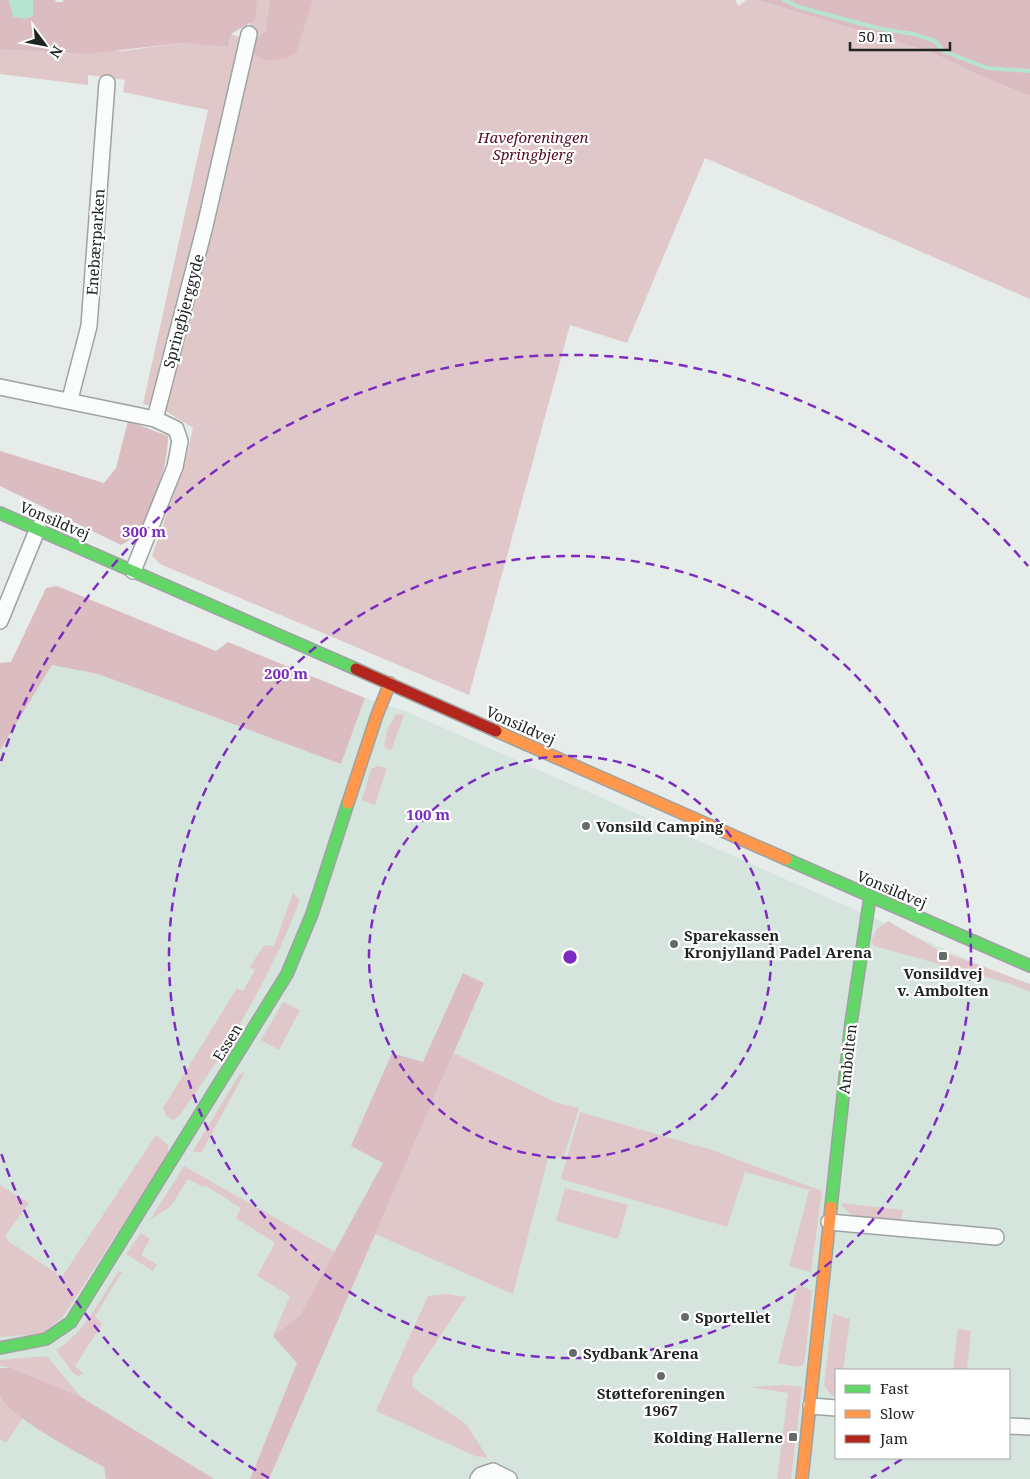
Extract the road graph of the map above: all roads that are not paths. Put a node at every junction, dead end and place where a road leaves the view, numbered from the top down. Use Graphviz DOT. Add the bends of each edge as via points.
graph roads {
  1 [pos="249,34"];
  2 [pos="108,83"];
  3 [pos="0,387"];
  4 [pos="70,400"];
  5 [pos="155,419"];
  6 [pos="0,513"];
  7 [pos="38,528"];
  8 [pos="133,571"];
  9 [pos="0,621"];
  10 [pos="390,683"];
  11 [pos="870,896"];
  12 [pos="1030,966"];
  13 [pos="829,1222"];
  14 [pos="996,1237"];
  15 [pos="0,1348"];
  16 [pos="811,1406"];
  17 [pos="835,1408"];
  18 [pos="1010,1426"];
  19 [pos="1030,1427"];
  20 [pos="478,1479"];
  21 [pos="509,1479"];
  22 [pos="802,1479"];
  1 -- 5 [label="street, Springbjerggyde" via="206,226"];
  2 -- 4 [label="street, Enebærparken" via="89,326"];
  3 -- 4 [label="street"];
  4 -- 5 [label="street"];
  5 -- 8 [label="street" via="176,429 180,441 174,467"];
  6 -- 7 [label="street, Vonsildvej"];
  7 -- 8 [label="street, Vonsildvej"];
  7 -- 9 [label="street"];
  8 -- 10 [label="street, Vonsildvej"];
  10 -- 11 [label="street, Vonsildvej"];
  10 -- 15 [label="street, Essen" via="312,914 287,974 71,1322 55,1337 35,1344"];
  11 -- 12 [label="street, Vonsildvej"];
  11 -- 13 [label="street, Ambolten" via="851,1023"];
  13 -- 14 [label="street"];
  13 -- 16 [label="street, Ambolten"];
  16 -- 17 [label="street"];
  16 -- 22 [label="street, Ambolten"];
  18 -- 19 [label="street"];
  20 -- 21 [label="street" via="493,1470"];
}
